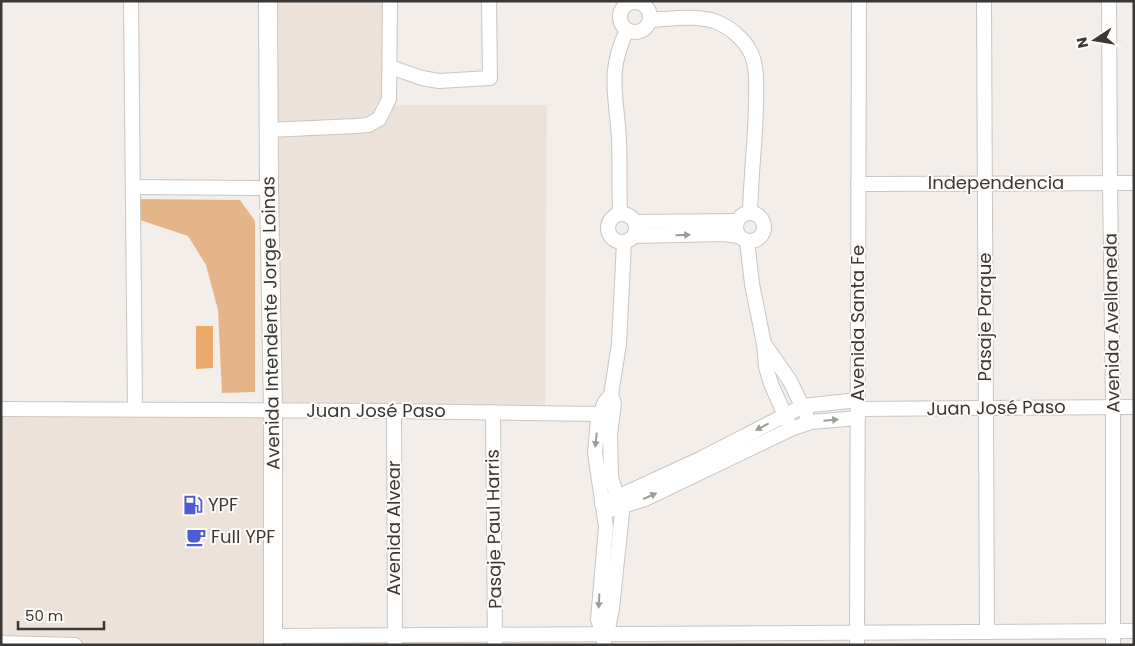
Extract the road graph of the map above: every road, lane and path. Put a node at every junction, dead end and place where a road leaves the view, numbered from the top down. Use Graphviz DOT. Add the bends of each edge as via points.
graph roads {
  1 [pos="131,1"];
  2 [pos="268,1"];
  3 [pos="390,1"];
  4 [pos="489,1"];
  5 [pos="636,1"];
  6 [pos="859,1"];
  7 [pos="984,1"];
  8 [pos="1109,1"];
  9 [pos="650,20"];
  10 [pos="627,30"];
  11 [pos="390,67"];
  12 [pos="269,130"];
  13 [pos="1110,183"];
  14 [pos="1134,183"];
  15 [pos="858,184"];
  16 [pos="984,184"];
  17 [pos="133,187"];
  18 [pos="269,188"];
  19 [pos="750,212"];
  20 [pos="620,213"];
  21 [pos="736,221"];
  22 [pos="635,222"];
  23 [pos="743,238"];
  24 [pos="629,239"];
  25 [pos="764,344"];
  26 [pos="611,395"];
  27 [pos="803,406"];
  28 [pos="1113,407"];
  29 [pos="1134,407"];
  30 [pos="1,409"];
  31 [pos="135,409"];
  32 [pos="858,409"];
  33 [pos="986,409"];
  34 [pos="273,411"];
  35 [pos="394,411"];
  36 [pos="492,412"];
  37 [pos="600,414"];
  38 [pos="785,415"];
  39 [pos="809,423"];
  40 [pos="791,429"];
  41 [pos="619,502"];
  42 [pos="603,508"];
  43 [pos="1134,631"];
  44 [pos="987,632"];
  45 [pos="1113,638"];
  46 [pos="730,639"];
  47 [pos="857,639"];
  48 [pos="273,640"];
  49 [pos="395,640"];
  50 [pos="495,640"];
  51 [pos="604,640"];
  52 [pos="1,643"];
  53 [pos="28,644"];
  54 [pos="75,645"];
  1 -- 17 [label="street"];
  2 -- 12 [label="main road, Avenida Intendente Jorge Loinas"];
  3 -- 11 [label="street"];
  4 -- 11 [label="street" via="490,78 439,81"];
  5 -- 9 [label="street" via="646,6"];
  5 -- 10 [label="street" via="626,4 620,12 620,22"];
  6 -- 15 [label="street, Avenida Santa Fe"];
  7 -- 16 [label="street, Pasaje Parque"];
  8 -- 13 [label="street, Avenida Avellaneda"];
  9 -- 10 [label="street" via="641,31"];
  9 -- 19 [label="street" via="702,19 715,22 728,28 746,44 756,80"];
  10 -- 20 [label="street" via="621,43 613,86 619,140"];
  11 -- 12 [label="street" via="389,98 379,118 368,125"];
  12 -- 18 [label="main road, Avenida Intendente Jorge Loinas"];
  13 -- 14 [label="street, Independencia"];
  13 -- 16 [label="street, Independencia"];
  13 -- 28 [label="street, Avenida Avellaneda"];
  15 -- 16 [label="street, Independencia"];
  15 -- 32 [label="street, Avenida Santa Fe"];
  16 -- 33 [label="street, Pasaje Parque"];
  17 -- 18 [label="street"];
  17 -- 31 [label="street"];
  18 -- 34 [label="main road, Avenida Intendente Jorge Loinas"];
  19 -- 21 [label="street"];
  19 -- 23 [label="street" via="759,216 764,228 756,240"];
  20 -- 22 [label="street" via="629,215"];
  20 -- 24 [label="street" via="612,218 608,232 614,240"];
  21 -- 22 [label="street"];
  21 -- 23 [label="street" via="735,227"];
  22 -- 24 [label="street"];
  24 -- 23 [label="street, one-way" via="724,234"];
  23 -- 25 [label="street"];
  24 -- 26 [label="street"];
  25 -- 27 [label="street"];
  25 -- 38 [label="street" via="771,384"];
  26 -- 37 [label="street"];
  26 -- 41 [label="street" via="614,403 610,434 611,477"];
  27 -- 32 [label="street, Juan José Paso"];
  27 -- 38 [label="street, Juan José Paso"];
  27 -- 39 [label="street"];
  28 -- 29 [label="street, Juan José Paso"];
  28 -- 33 [label="street, Juan José Paso"];
  28 -- 45 [label="street, Avenida Avellaneda"];
  30 -- 31 [label="street, Juan José Paso"];
  31 -- 34 [label="street, Juan José Paso"];
  32 -- 33 [label="street, Juan José Paso"];
  39 -- 32 [label="street, Juan José Paso, one-way"];
  32 -- 47 [label="street, Avenida Santa Fe"];
  33 -- 44 [label="street, Pasaje Parque"];
  34 -- 35 [label="street, Juan José Paso"];
  34 -- 48 [label="main road, Avenida Intendente Jorge Loinas"];
  35 -- 36 [label="street, Juan José Paso"];
  35 -- 49 [label="street, Avenida Alvear"];
  36 -- 37 [label="street, Juan José Paso"];
  36 -- 50 [label="street, Pasaje Paul Harris"];
  37 -- 42 [label="street, one-way" via="595,454"];
  38 -- 40 [label="street"];
  38 -- 41 [label="street, Juan José Paso, one-way"];
  39 -- 40 [label="street, Juan José Paso"];
  41 -- 40 [label="street, Juan José Paso, one-way" via="645,499"];
  41 -- 42 [label="street, Juan José Paso"];
  41 -- 51 [label="street" via="622,514 612,608"];
  42 -- 51 [label="street, one-way" via="606,528 598,620"];
  43 -- 45 [label="street"];
  44 -- 45 [label="street"];
  44 -- 47 [label="street"];
  46 -- 47 [label="street"];
  46 -- 51 [label="street"];
  48 -- 49 [label="street"];
  49 -- 50 [label="street"];
  50 -- 51 [label="street"];
  52 -- 53 [label="street"];
  53 -- 54 [label="street"];
}
